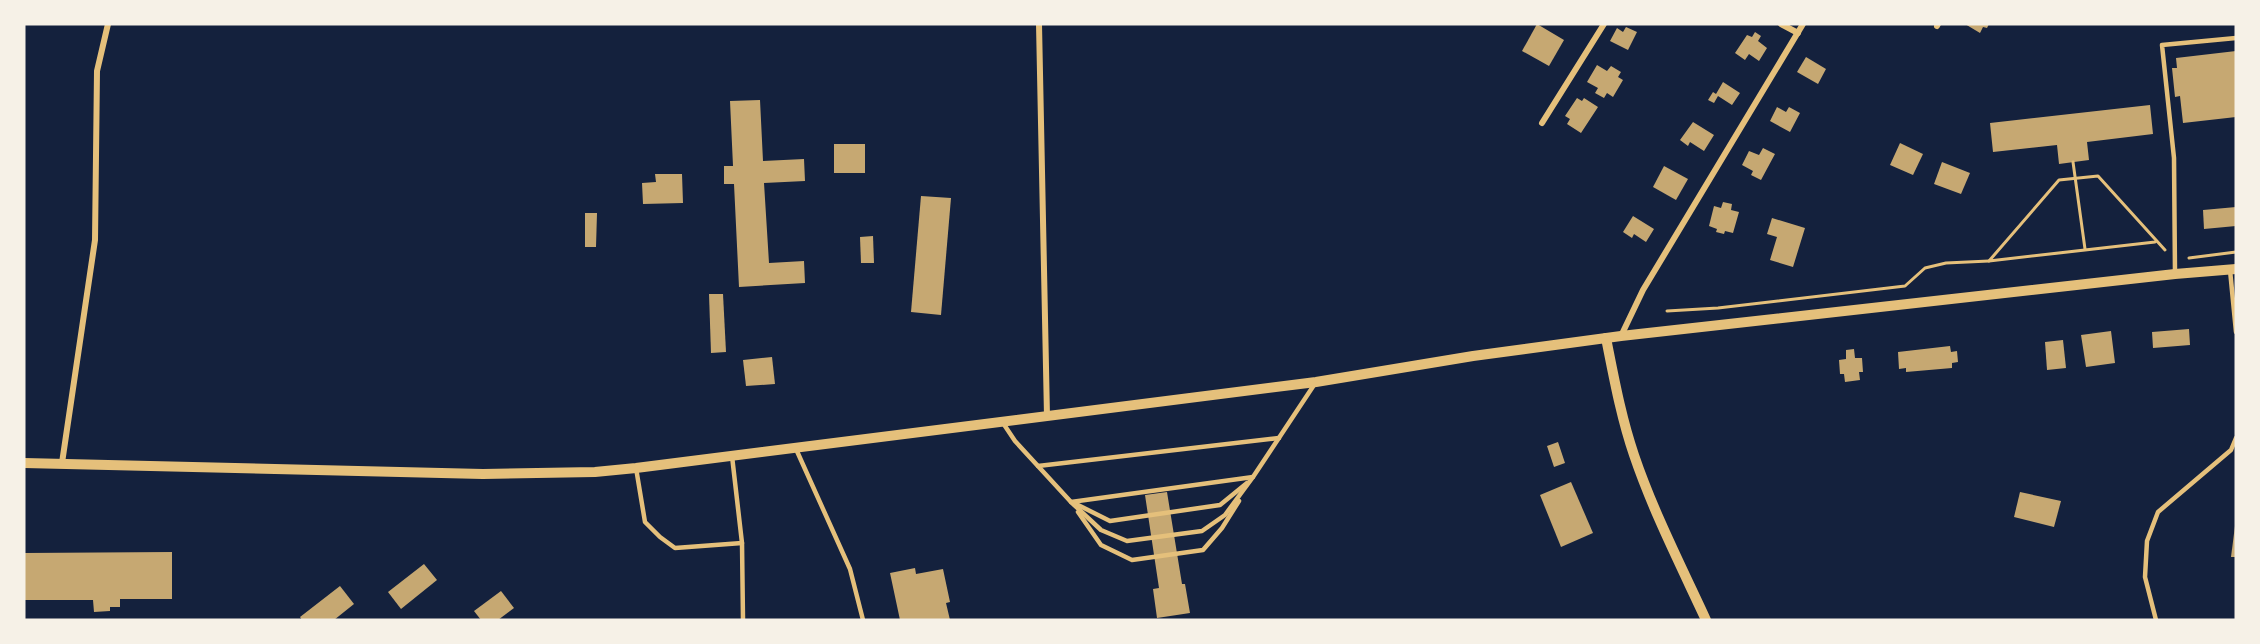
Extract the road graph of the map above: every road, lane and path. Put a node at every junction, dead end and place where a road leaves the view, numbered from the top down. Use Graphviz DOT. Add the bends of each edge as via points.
graph roads {
  1 [pos="108,24"];
  2 [pos="1039,24"];
  3 [pos="1604,24"];
  4 [pos="1781,24"];
  5 [pos="1803,24"];
  6 [pos="1798,33"];
  7 [pos="2236,38"];
  8 [pos="1542,123"];
  9 [pos="2073,162"];
  10 [pos="2076,178"];
  11 [pos="2155,242"];
  12 [pos="2085,249"];
  13 [pos="2236,252"];
  14 [pos="2175,260"];
  15 [pos="1989,261"];
  16 [pos="2233,270"];
  17 [pos="2175,274"];
  18 [pos="1667,311"];
  19 [pos="2236,332"];
  20 [pos="1621,336"];
  21 [pos="1606,338"];
  22 [pos="1316,382"];
  23 [pos="1047,416"];
  24 [pos="1003,423"];
  25 [pos="1279,438"];
  26 [pos="2236,438"];
  27 [pos="796,449"];
  28 [pos="732,456"];
  29 [pos="24,463"];
  30 [pos="62,463"];
  31 [pos="1038,466"];
  32 [pos="636,468"];
  33 [pos="1253,477"];
  34 [pos="1071,502"];
  35 [pos="742,543"];
  36 [pos="742,620"];
  37 [pos="863,620"];
  38 [pos="1706,620"];
  39 [pos="2156,620"];
  1 -- 30 [label="street" via="98,71 95,240"];
  2 -- 23 [label="street"];
  3 -- 8 [label="street"];
  4 -- 6 [label="street"];
  5 -- 6 [label="street"];
  6 -- 20 [label="street" via="1643,290"];
  7 -- 14 [label="lane" via="2162,45 2174,158"];
  9 -- 10 [label="path"];
  10 -- 11 [label="path" via="2098,176"];
  10 -- 12 [label="path"];
  10 -- 15 [label="path" via="2059,180"];
  11 -- 12 [label="path"];
  11 -- 14 [label="path"];
  12 -- 15 [label="path"];
  13 -- 14 [label="path"];
  14 -- 17 [label="lane"];
  15 -- 18 [label="path" via="1925,268 1905,286"];
  16 -- 17 [label="street"];
  16 -- 19 [label="lane"];
  17 -- 20 [label="street"];
  20 -- 21 [label="street"];
  21 -- 22 [label="street"];
  21 -- 38 [label="street" via="1619,406 1634,456"];
  22 -- 23 [label="street"];
  22 -- 25 [label="lane"];
  23 -- 24 [label="street"];
  24 -- 27 [label="street"];
  24 -- 31 [label="lane"];
  25 -- 31 [label="lane"];
  25 -- 33 [label="lane"];
  26 -- 39 [label="lane" via="2231,450 2158,512 2147,541 2145,577"];
  27 -- 28 [label="street"];
  27 -- 37 [label="lane" via="850,569"];
  28 -- 32 [label="street"];
  28 -- 35 [label="lane"];
  29 -- 30 [label="street"];
  30 -- 32 [label="street" via="483,474"];
  31 -- 34 [label="lane"];
  32 -- 35 [label="lane" via="645,522 675,548"];
  33 -- 34 [label="lane"];
  33 -- 34 [label="lane" via="1220,505 1110,521"];
  33 -- 34 [label="lane" via="1225,515 1202,531 1127,542 1101,530"];
  33 -- 34 [label="lane" via="1222,528 1203,550 1132,560 1101,545"];
  35 -- 36 [label="lane"];
}
